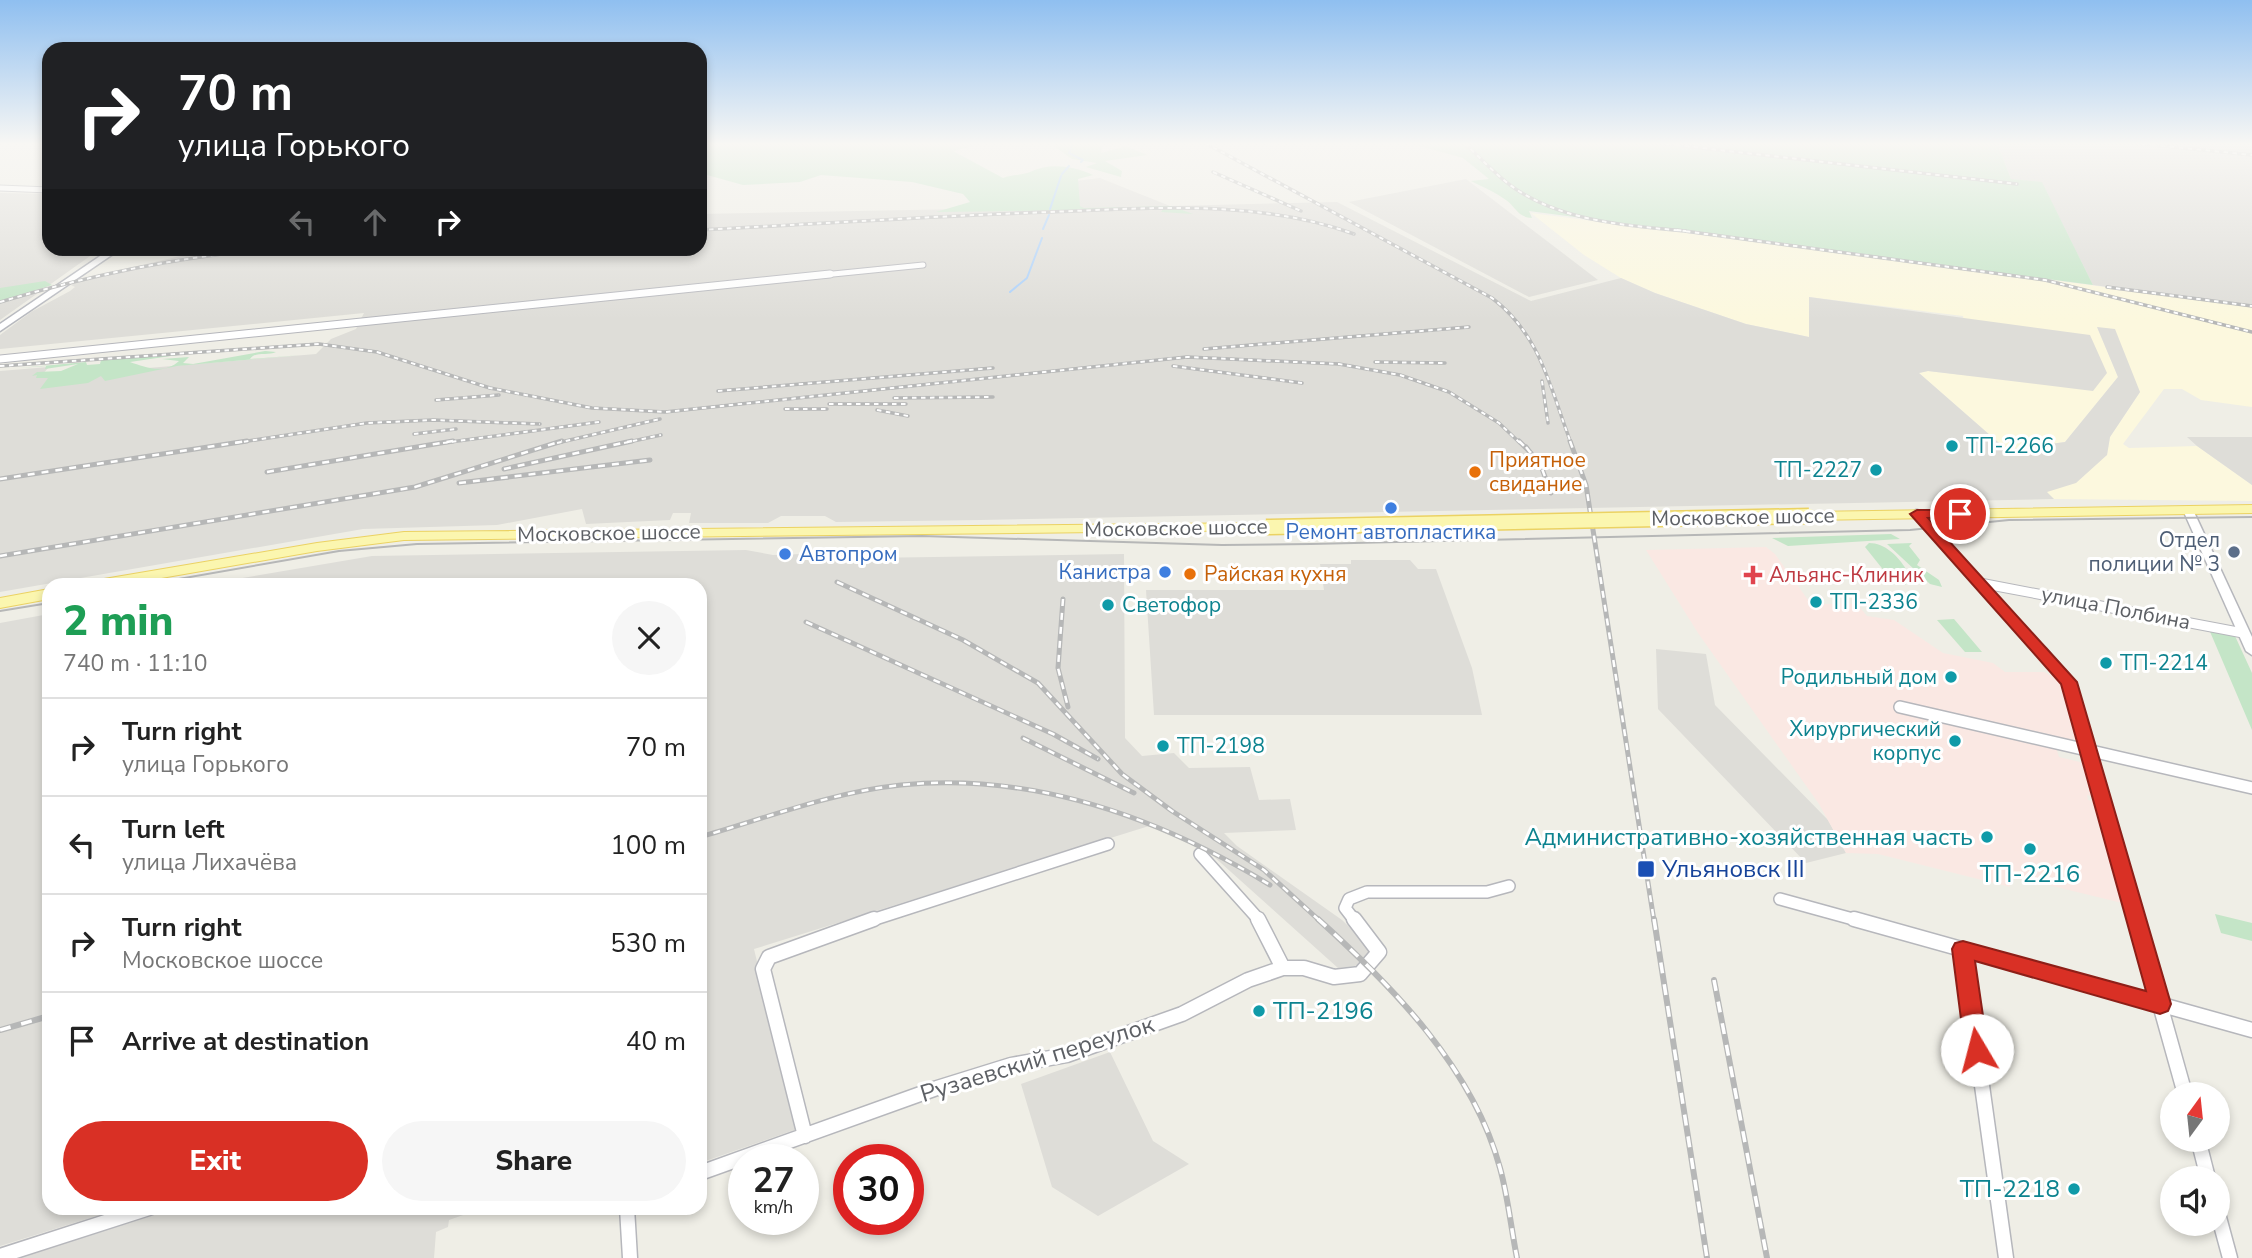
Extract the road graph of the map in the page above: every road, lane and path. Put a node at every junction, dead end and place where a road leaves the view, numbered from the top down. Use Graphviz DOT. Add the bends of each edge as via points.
graph roads {
  1 [pos="106,256"];
  2 [pos="923,265"];
  3 [pos="0,328"];
  4 [pos="0,359"];
  5 [pos="2252,509"];
  6 [pos="2188,510"];
  7 [pos="1917,514"];
  8 [pos="138,578"];
  9 [pos="1980,582"];
  10 [pos="42,595"];
  11 [pos="0,603"];
  12 [pos="2248,634"];
  13 [pos="2252,651"];
  14 [pos="1900,707"];
  15 [pos="2087,749"];
  16 [pos="2252,788"];
  17 [pos="1108,844"];
  18 [pos="1200,854"];
  19 [pos="1508,886"];
  20 [pos="1780,899"];
  21 [pos="1963,949"];
  22 [pos="1283,968"];
  23 [pos="2160,1004"];
  24 [pos="2252,1030"];
  25 [pos="2182,1082"];
  26 [pos="805,1136"];
  27 [pos="707,1171"];
  28 [pos="127,1215"];
  29 [pos="627,1215"];
  30 [pos="2224,1236"];
  31 [pos="0,1256"];
  32 [pos="630,1258"];
  33 [pos="2006,1258"];
  34 [pos="2230,1258"];
  1 -- 3 [label="main road"];
  2 -- 4 [label="street"];
  5 -- 6 [label="main road, Московское шоссе"];
  6 -- 7 [label="main road, Московское шоссе"];
  6 -- 12 [label="street"];
  7 -- 8 [label="main road, Московское шоссе, bridge" via="413,536 325,545"];
  7 -- 9 [label="street"];
  9 -- 12 [label="street, улица Полбина"];
  9 -- 15 [label="street" via="2069,682"];
  10 -- 11 [label="main road"];
  12 -- 13 [label="street"];
  14 -- 15 [label="street"];
  15 -- 16 [label="street"];
  15 -- 23 [label="street"];
  17 -- 26 [label="street" via="769,957 763,969"];
  18 -- 22 [label="street" via="1247,902"];
  19 -- 22 [label="street, Рузаевский переулок" via="1488,892 1367,892 1349,899 1345,908 1379,952 1360,974 1334,977"];
  20 -- 21 [label="street"];
  21 -- 23 [label="street"];
  21 -- 33 [label="street"];
  22 -- 26 [label="street, Рузаевский переулок" via="1248,980 1182,1014 1080,1050 1011,1065"];
  23 -- 24 [label="street"];
  23 -- 25 [label="street"];
  26 -- 27 [label="street, Рузаевский переулок"];
  28 -- 31 [label="street"];
  29 -- 32 [label="street"];
  30 -- 34 [label="street"];
}
